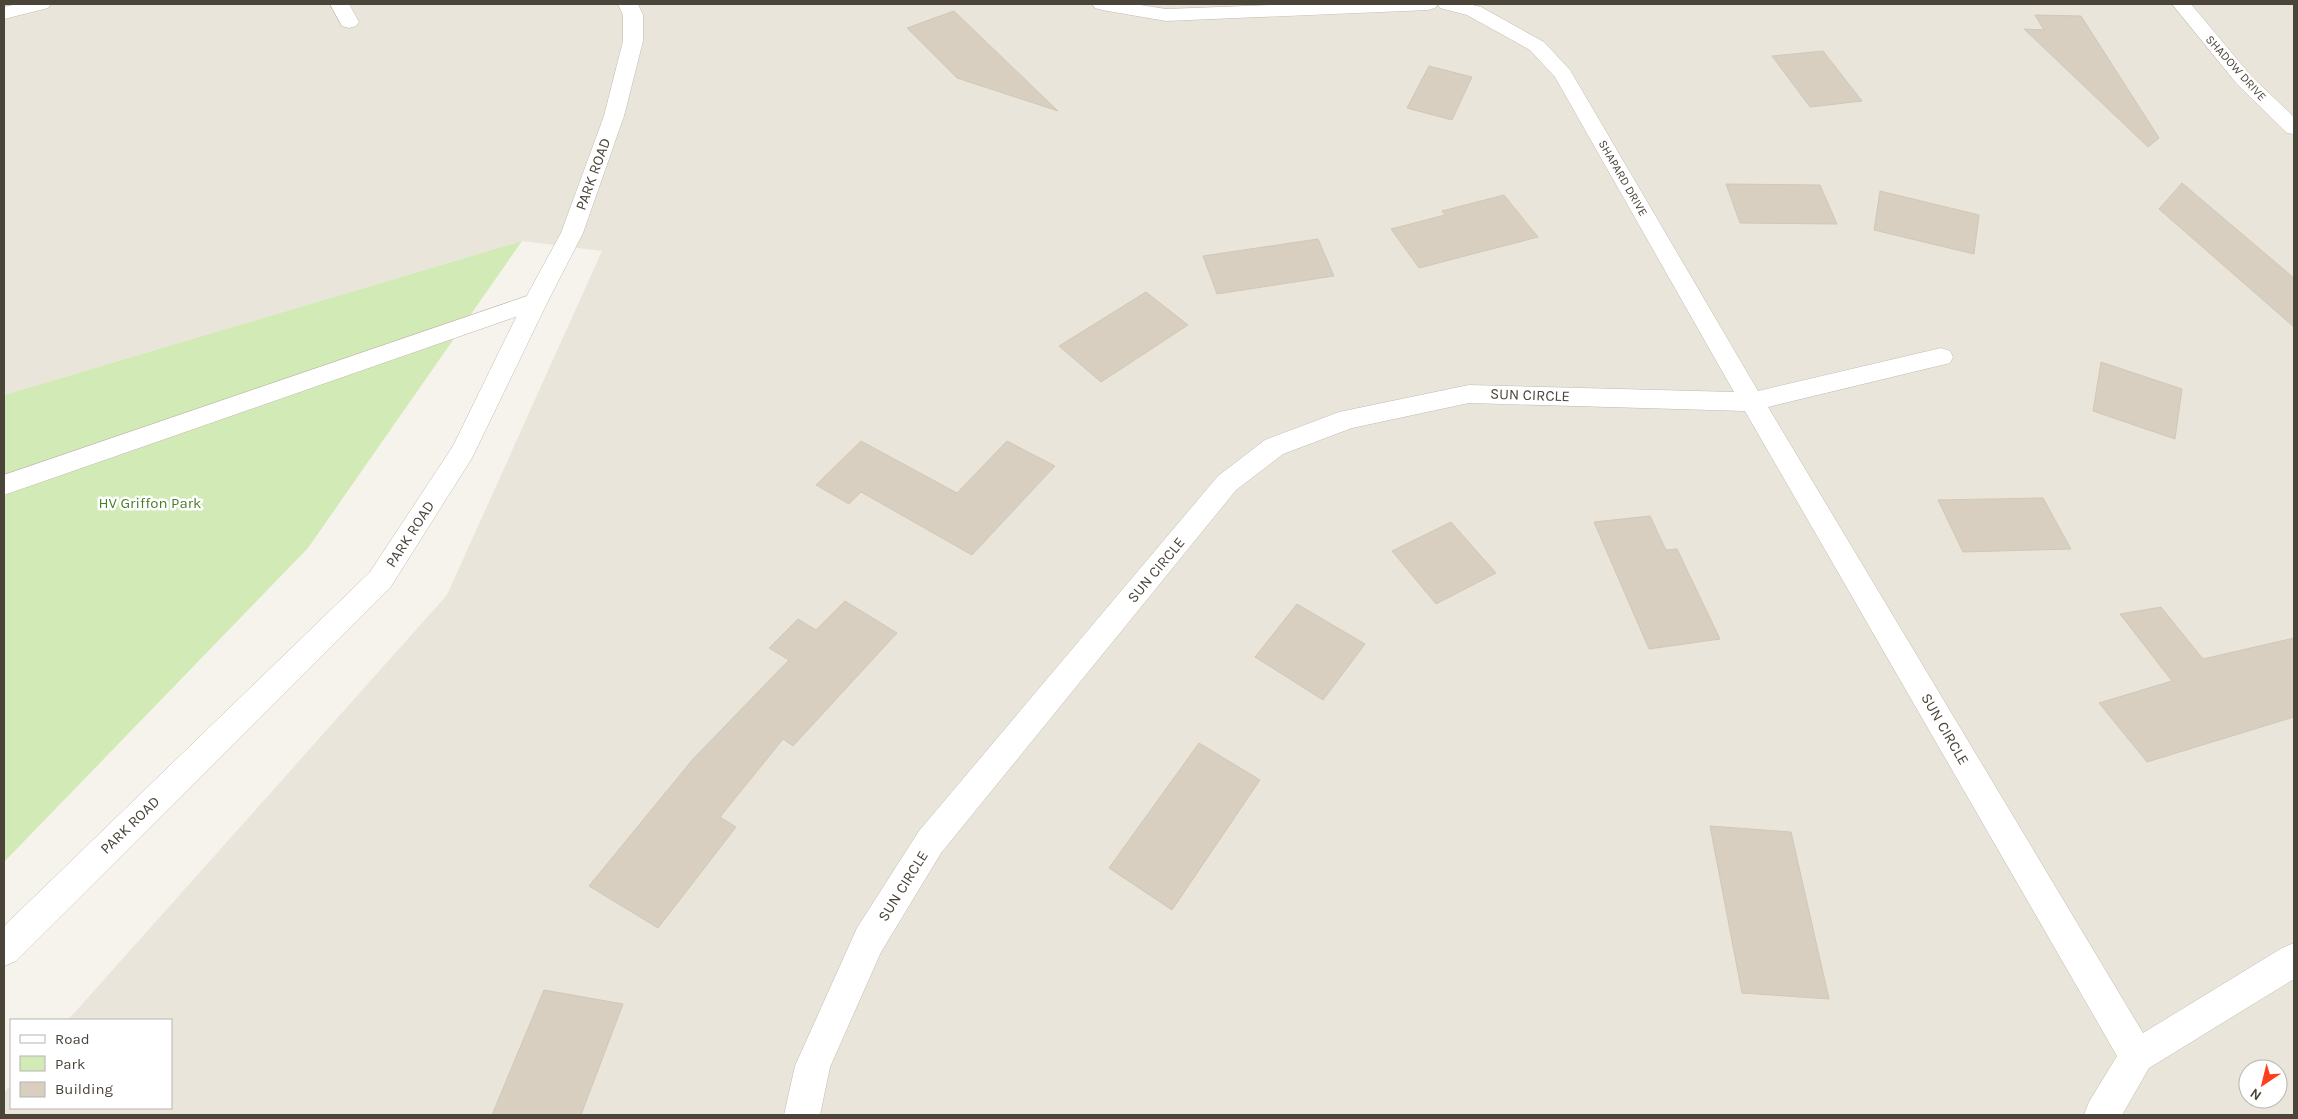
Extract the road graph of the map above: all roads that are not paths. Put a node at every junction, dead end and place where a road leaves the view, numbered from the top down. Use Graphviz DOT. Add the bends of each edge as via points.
graph roads {
  1 [pos="41,4"];
  2 [pos="340,4"];
  3 [pos="628,4"];
  4 [pos="1102,4"];
  5 [pos="1428,4"];
  6 [pos="1448,4"];
  7 [pos="2181,4"];
  8 [pos="4,13"];
  9 [pos="349,22"];
  10 [pos="2294,128"];
  11 [pos="536,301"];
  12 [pos="1941,357"];
  13 [pos="1752,402"];
  14 [pos="4,485"];
  15 [pos="4,949"];
  16 [pos="2294,960"];
  17 [pos="2137,1056"];
  18 [pos="802,1115"];
  19 [pos="2102,1115"];
  1 -- 8 [label="street"];
  2 -- 9 [label="street"];
  3 -- 11 [label="street, PARK ROAD" via="633,15 633,41 614,116 572,233"];
  4 -- 5 [label="street" via="1166,15"];
  6 -- 13 [label="street, SHAPARD DRIVE" via="1474,11 1537,46 1563,74"];
  7 -- 10 [label="street, SHADOW DRIVE" via="2244,80"];
  11 -- 14 [label="street"];
  11 -- 15 [label="street, PARK ROAD" via="464,451 380,580"];
  12 -- 13 [label="street, SUN CIRCLE"];
  13 -- 17 [label="street, SUN CIRCLE"];
  13 -- 18 [label="street, SUN CIRCLE" via="1469,394 1348,419 1274,447 1227,484 930,842 868,940 813,1066"];
  16 -- 17 [label="street"];
  17 -- 19 [label="street"];
}
